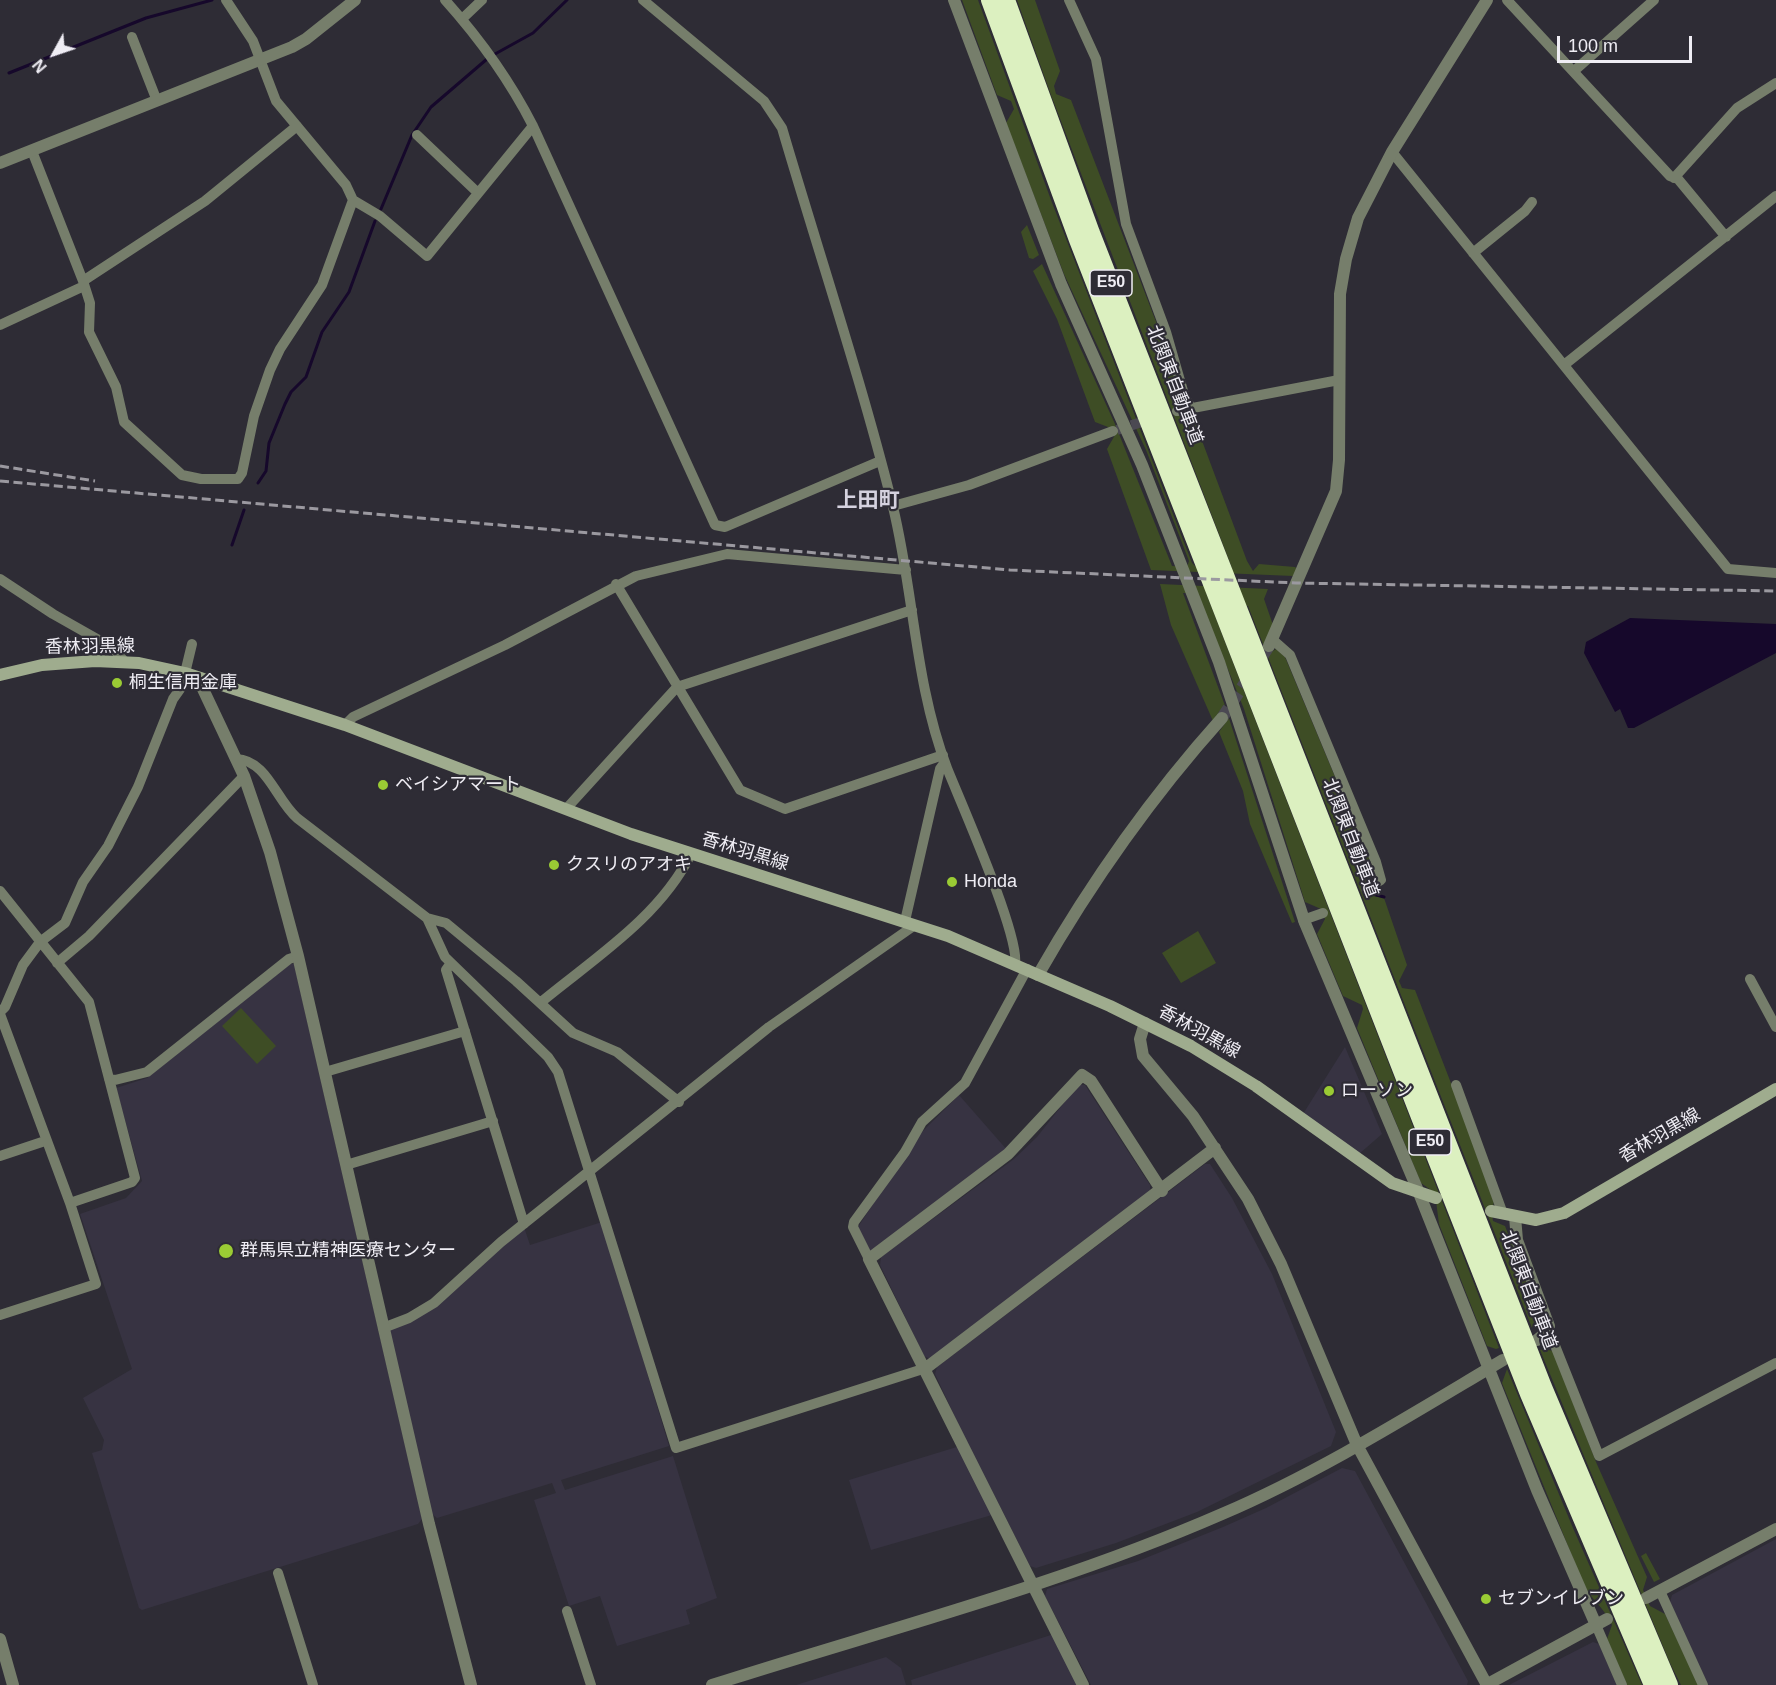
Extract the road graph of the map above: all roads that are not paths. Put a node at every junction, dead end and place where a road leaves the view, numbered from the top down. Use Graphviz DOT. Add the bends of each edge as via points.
graph roads {
  1 [pos="226,0"];
  2 [pos="355,0"];
  3 [pos="446,0"];
  4 [pos="482,0"];
  5 [pos="642,0"];
  6 [pos="954,0"];
  7 [pos="990,0"];
  8 [pos="1006,0"];
  9 [pos="1070,0"];
  10 [pos="1487,0"];
  11 [pos="1507,0"];
  12 [pos="1654,0"];
  13 [pos="462,19"];
  14 [pos="132,37"];
  15 [pos="261,60"];
  16 [pos="1574,71"];
  17 [pos="1776,82"];
  18 [pos="157,101"];
  19 [pos="297,126"];
  20 [pos="533,126"];
  21 [pos="417,135"];
  22 [pos="32,151"];
  23 [pos="1392,152"];
  24 [pos="0,163"];
  25 [pos="1674,178"];
  26 [pos="478,193"];
  27 [pos="1776,196"];
  28 [pos="353,200"];
  29 [pos="1532,202"];
  30 [pos="1726,237"];
  31 [pos="1473,253"];
  32 [pos="84,283"];
  33 [pos="0,325"];
  34 [pos="1564,365"];
  35 [pos="1339,380"];
  36 [pos="1192,409"];
  37 [pos="1177,411"];
  38 [pos="1113,431"];
  39 [pos="880,461"];
  40 [pos="893,506"];
  41 [pos="1213,565"];
  42 [pos="906,570"];
  43 [pos="1776,573"];
  44 [pos="0,579"];
  45 [pos="616,584"];
  46 [pos="912,610"];
  47 [pos="1271,643"];
  48 [pos="192,644"];
  49 [pos="124,662"];
  50 [pos="0,675"];
  51 [pos="192,675"];
  52 [pos="677,687"];
  53 [pos="1222,717"];
  54 [pos="345,724"];
  55 [pos="944,758"];
  56 [pos="237,759"];
  57 [pos="244,776"];
  58 [pos="566,809"];
  59 [pos="691,854"];
  60 [pos="1366,889"];
  61 [pos="0,891"];
  62 [pos="1323,913"];
  63 [pos="427,918"];
  64 [pos="1303,920"];
  65 [pos="910,923"];
  66 [pos="40,942"];
  67 [pos="298,956"];
  68 [pos="57,963"];
  69 [pos="451,963"];
  70 [pos="1027,969"];
  71 [pos="1750,979"];
  72 [pos="540,1003"];
  73 [pos="0,1013"];
  74 [pos="1145,1023"];
  75 [pos="1776,1027"];
  76 [pos="465,1031"];
  77 [pos="325,1072"];
  78 [pos="109,1079"];
  79 [pos="1456,1085"];
  80 [pos="1776,1089"];
  81 [pos="679,1102"];
  82 [pos="492,1121"];
  83 [pos="45,1141"];
  84 [pos="1215,1148"];
  85 [pos="0,1156"];
  86 [pos="346,1165"];
  87 [pos="590,1171"];
  88 [pos="1162,1191"];
  89 [pos="1419,1193"];
  90 [pos="1436,1198"];
  91 [pos="70,1203"];
  92 [pos="1503,1214"];
  93 [pos="524,1224"];
  94 [pos="869,1259"];
  95 [pos="0,1315"];
  96 [pos="383,1328"];
  97 [pos="1547,1332"];
  98 [pos="1537,1340"];
  99 [pos="1503,1360"];
  100 [pos="1776,1363"];
  101 [pos="926,1368"];
  102 [pos="1487,1369"];
  103 [pos="1357,1445"];
  104 [pos="1776,1529"];
  105 [pos="278,1573"];
  106 [pos="1032,1587"];
  107 [pos="1660,1591"];
  108 [pos="1646,1598"];
  109 [pos="567,1611"];
  110 [pos="1602,1622"];
  111 [pos="0,1639"];
  112 [pos="745,1680"];
  113 [pos="1665,1684"];
  114 [pos="13,1685"];
  115 [pos="313,1685"];
  116 [pos="471,1685"];
  117 [pos="591,1685"];
  118 [pos="712,1685"];
  119 [pos="1083,1685"];
  120 [pos="1486,1685"];
  121 [pos="1623,1685"];
  122 [pos="1703,1685"];
  1 -- 15 [label="street"];
  2 -- 15 [label="street" via="306,39"];
  3 -- 13 [label="street"];
  4 -- 13 [label="street"];
  5 -- 39 [label="street" via="764,101 780,122"];
  6 -- 64 [label="street" via="1061,284 1131,438 1193,595 1237,711"];
  7 -- 41 [label="highway, 北関東自動車道 / E50" via="1066,210"];
  8 -- 41 [label="highway, 北関東自動車道 / E50"];
  9 -- 36 [label="street" via="1096,59 1125,224"];
  10 -- 23 [label="street"];
  11 -- 16 [label="street"];
  12 -- 16 [label="street"];
  13 -- 20 [label="street" via="505,75"];
  14 -- 18 [label="street"];
  15 -- 18 [label="street"];
  15 -- 19 [label="street" via="276,101"];
  16 -- 25 [label="street"];
  17 -- 25 [label="street" via="1737,108"];
  18 -- 22 [label="street"];
  19 -- 28 [label="street" via="346,185"];
  19 -- 32 [label="street" via="205,201"];
  20 -- 26 [label="street"];
  20 -- 39 [label="street" via="715,525 725,527"];
  21 -- 26 [label="street"];
  22 -- 24 [label="street"];
  22 -- 32 [label="street"];
  23 -- 31 [label="street"];
  23 -- 35 [label="street" via="1366,198 1346,259 1340,294"];
  25 -- 30 [label="street"];
  26 -- 28 [label="street" via="427,255 380,216"];
  27 -- 30 [label="street"];
  28 -- 32 [label="street" via="322,285 272,364 238,479 182,475 124,422 116,387 89,332 90,303"];
  29 -- 31 [label="street"];
  30 -- 34 [label="street"];
  31 -- 34 [label="street"];
  32 -- 33 [label="street"];
  34 -- 43 [label="street" via="1728,569"];
  35 -- 36 [label="street"];
  35 -- 47 [label="street" via="1336,491"];
  36 -- 37 [label="street"];
  38 -- 40 [label="street" via="969,485"];
  39 -- 40 [label="street"];
  40 -- 42 [label="street"];
  41 -- 113 [label="highway, 北関東自動車道 / E50"];
  42 -- 45 [label="street" via="728,554"];
  42 -- 46 [label="street"];
  44 -- 49 [label="street" via="113,648"];
  45 -- 52 [label="street"];
  45 -- 54 [label="street" via="505,645"];
  46 -- 52 [label="street"];
  46 -- 55 [label="street" via="927,702"];
  47 -- 60 [label="street" via="1290,655 1376,862 1381,880"];
  48 -- 51 [label="street"];
  49 -- 50 [label="main road, 香林羽黒線" via="42,665"];
  49 -- 51 [label="main road, 香林羽黒線"];
  51 -- 54 [label="main road, 香林羽黒線"];
  51 -- 56 [label="street" via="202,687"];
  51 -- 66 [label="street" via="171,705 138,787 108,846 83,882 66,921"];
  52 -- 55 [label="street" via="740,790 784,809"];
  52 -- 58 [label="street"];
  53 -- 70 [label="street"];
  54 -- 58 [label="main road, 香林羽黒線"];
  55 -- 65 [label="street"];
  55 -- 70 [label="street" via="1016,953"];
  56 -- 57 [label="street"];
  56 -- 63 [label="street" via="258,768 291,812"];
  57 -- 67 [label="street" via="270,852"];
  57 -- 68 [label="street" via="89,936"];
  58 -- 59 [label="main road, 香林羽黒線"];
  59 -- 65 [label="main road, 香林羽黒線"];
  59 -- 72 [label="street" via="668,893"];
  61 -- 66 [label="street"];
  62 -- 64 [label="street"];
  63 -- 69 [label="street"];
  63 -- 72 [label="street" via="446,923"];
  64 -- 89 [label="street"];
  65 -- 70 [label="main road, 香林羽黒線"];
  65 -- 81 [label="street" via="769,1027"];
  66 -- 68 [label="street"];
  66 -- 73 [label="street" via="23,965"];
  67 -- 77 [label="street"];
  67 -- 78 [label="street" via="289,959 147,1072"];
  68 -- 78 [label="street" via="91,1006"];
  69 -- 76 [label="street" via="446,970"];
  69 -- 87 [label="street" via="555,1066"];
  70 -- 74 [label="main road, 香林羽黒線"];
  70 -- 94 [label="street" via="965,1083 922,1122 854,1222"];
  71 -- 75 [label="street"];
  72 -- 81 [label="street" via="573,1033 617,1052"];
  73 -- 83 [label="street"];
  74 -- 84 [label="street" via="1140,1039 1143,1056 1179,1097"];
  74 -- 89 [label="main road, 香林羽黒線" via="1257,1086 1392,1183"];
  76 -- 77 [label="street"];
  76 -- 82 [label="street"];
  77 -- 86 [label="street"];
  78 -- 91 [label="street" via="135,1178"];
  79 -- 92 [label="street"];
  80 -- 92 [label="main road, 香林羽黒線" via="1564,1213 1543,1220"];
  81 -- 87 [label="street"];
  82 -- 86 [label="street"];
  82 -- 93 [label="street"];
  83 -- 85 [label="street"];
  83 -- 91 [label="street"];
  84 -- 88 [label="street"];
  84 -- 103 [label="street" via="1270,1240"];
  86 -- 96 [label="street"];
  87 -- 93 [label="street"];
  87 -- 101 [label="street" via="676,1448"];
  88 -- 94 [label="street" via="1090,1081 1082,1076 1008,1154"];
  88 -- 101 [label="street"];
  89 -- 90 [label="main road, 香林羽黒線"];
  89 -- 102 [label="street"];
  91 -- 95 [label="street" via="96,1284"];
  92 -- 97 [label="street" via="1515,1236 1547,1322"];
  93 -- 96 [label="street" via="434,1303"];
  94 -- 101 [label="street"];
  96 -- 116 [label="street"];
  97 -- 98 [label="street"];
  97 -- 100 [label="street" via="1599,1456"];
  99 -- 102 [label="street"];
  101 -- 106 [label="street"];
  102 -- 103 [label="street"];
  102 -- 110 [label="street" via="1573,1576"];
  103 -- 106 [label="street" via="1241,1506"];
  103 -- 120 [label="street"];
  104 -- 107 [label="street"];
  105 -- 115 [label="street"];
  106 -- 112 [label="street"];
  106 -- 119 [label="street"];
  107 -- 108 [label="street"];
  107 -- 122 [label="street"];
  109 -- 117 [label="street"];
  110 -- 120 [label="street"];
  110 -- 121 [label="street"];
  111 -- 114 [label="street"];
  112 -- 118 [label="street"];
}
